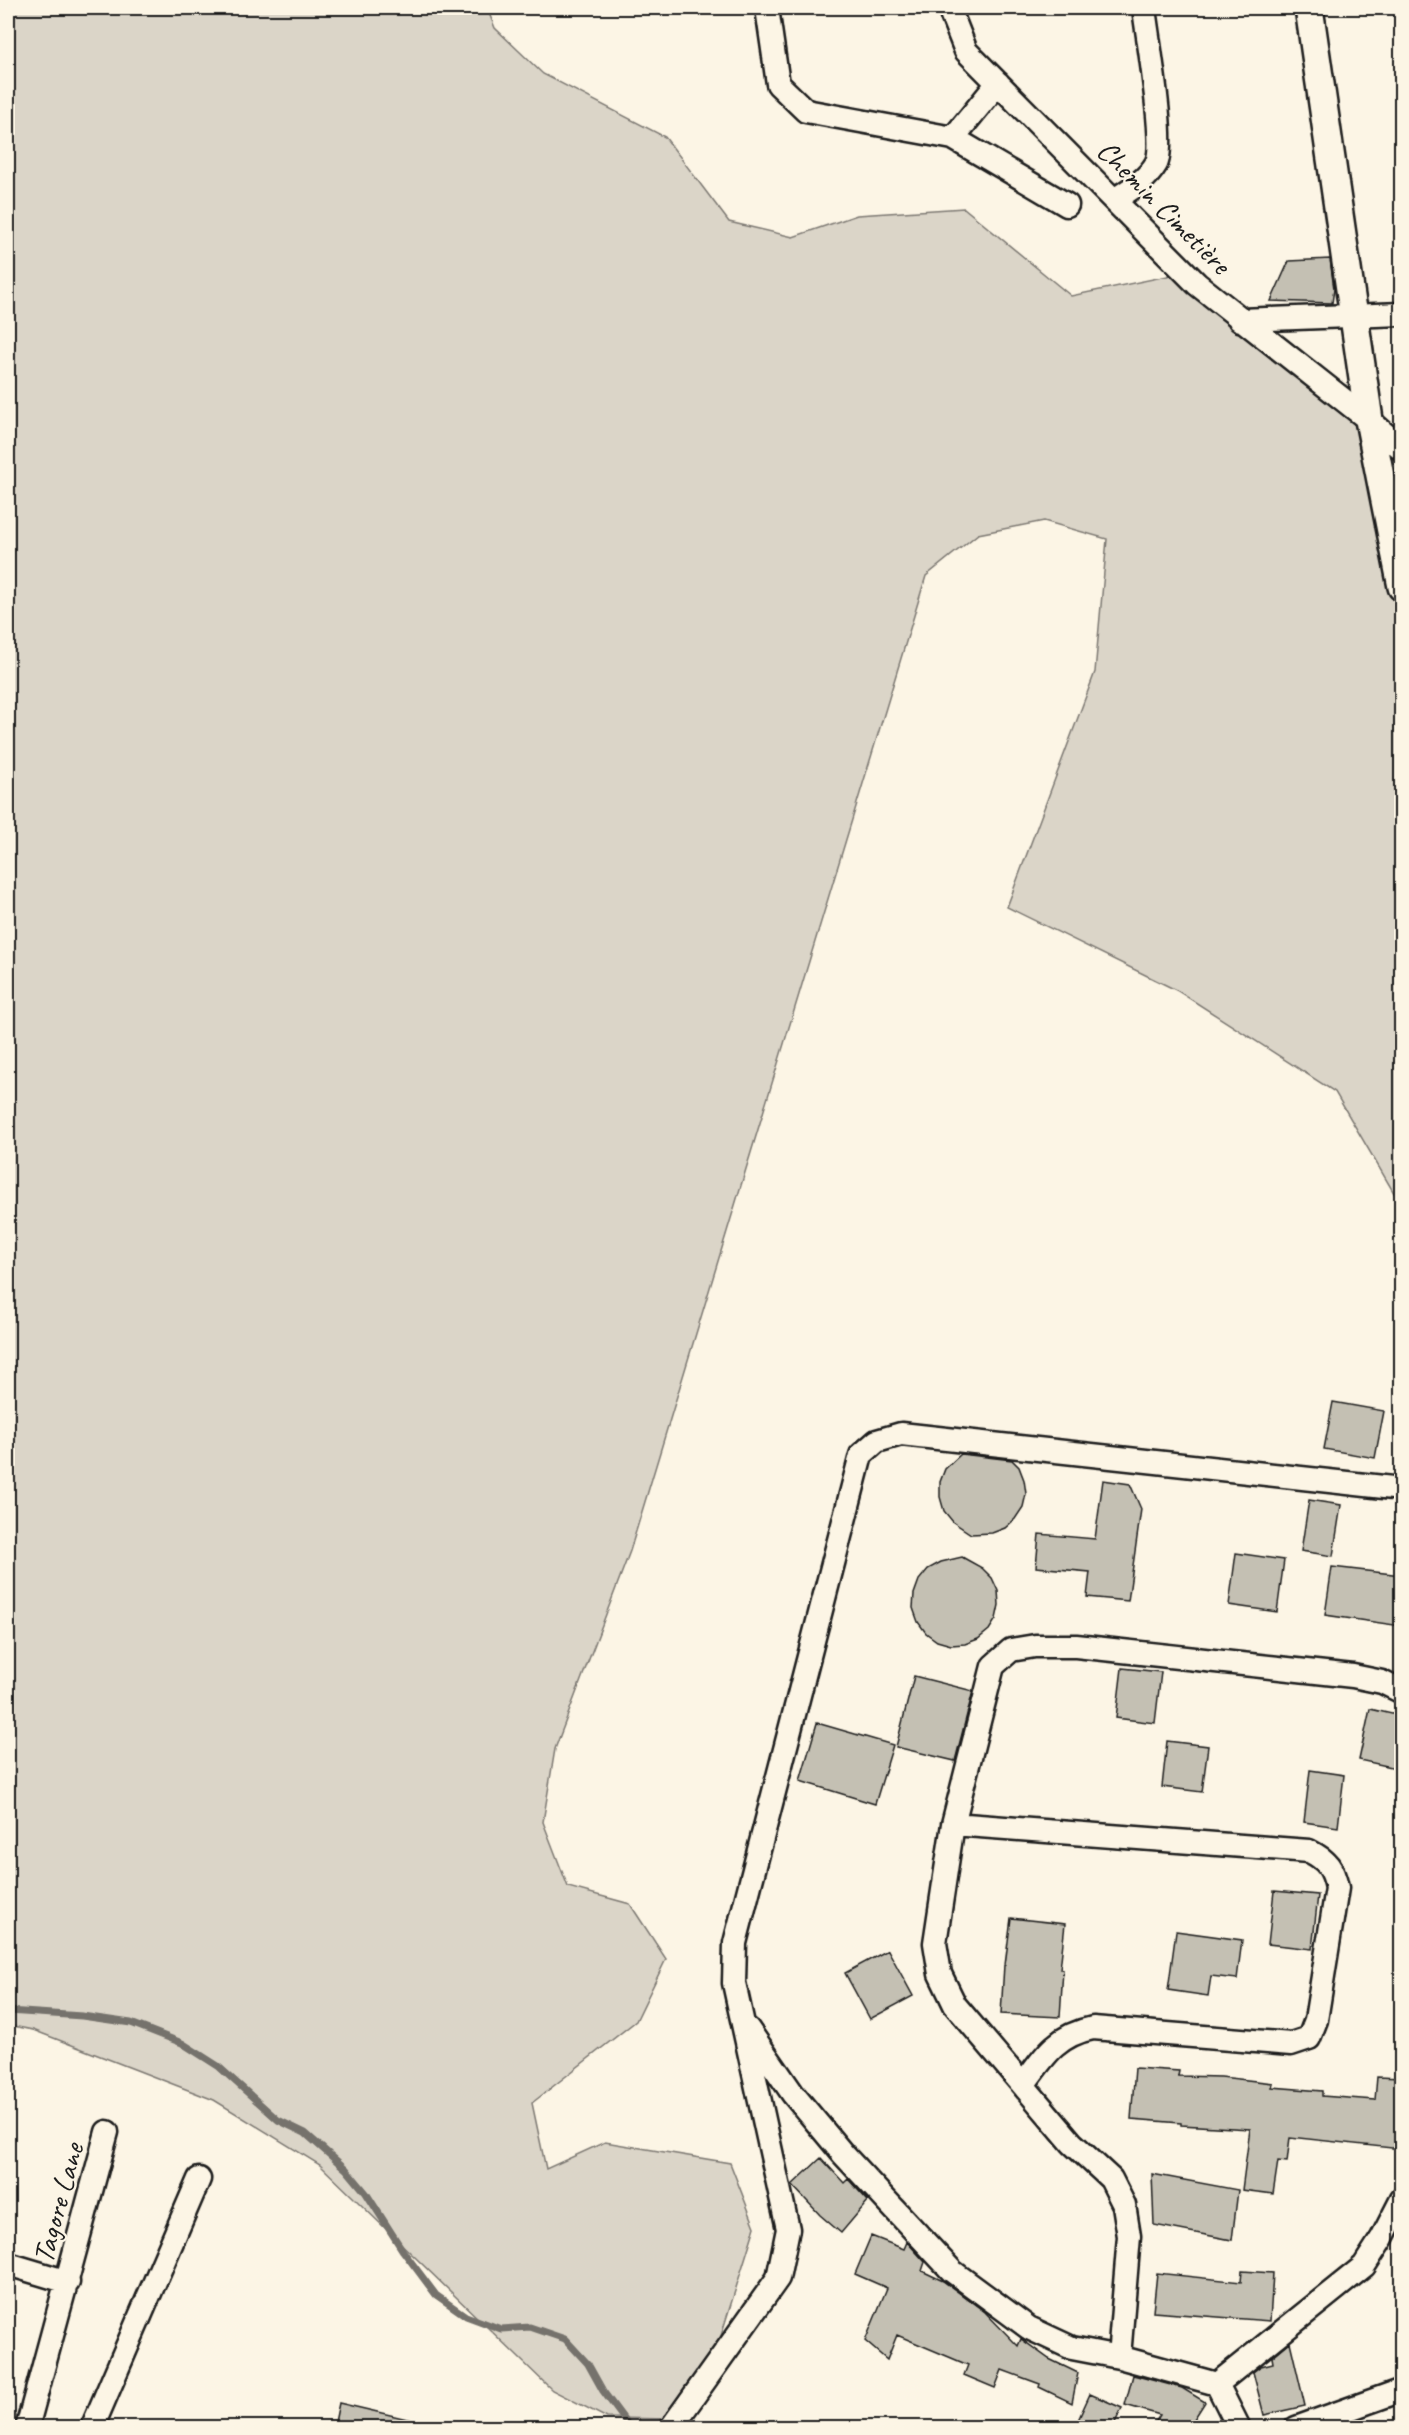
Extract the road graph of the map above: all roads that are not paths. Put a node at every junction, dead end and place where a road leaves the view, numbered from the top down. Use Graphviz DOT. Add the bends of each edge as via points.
graph roads {
  1 [pos="767,8"];
  2 [pos="949,8"];
  3 [pos="1144,8"];
  4 [pos="1309,8"];
  5 [pos="998,83"];
  6 [pos="953,138"];
  7 [pos="1114,200"];
  8 [pos="1067,205"];
  9 [pos="1401,314"];
  10 [pos="1354,316"];
  11 [pos="1240,320"];
  12 [pos="1369,420"];
  13 [pos="1401,449"];
  14 [pos="1401,587"];
  15 [pos="1401,1489"];
  16 [pos="1401,1692"];
  17 [pos="953,1824"];
  18 [pos="743,2022"];
  19 [pos="1024,2084"];
  20 [pos="107,2132"];
  21 [pos="199,2179"];
  22 [pos="1401,2199"];
  23 [pos="8,2264"];
  24 [pos="68,2282"];
  25 [pos="1119,2357"];
  26 [pos="1217,2384"];
  27 [pos="1401,2390"];
  28 [pos="27,2427"];
  29 [pos="92,2427"];
  30 [pos="671,2427"];
  31 [pos="1239,2427"];
  32 [pos="1296,2427"];
  1 -- 6 [label="street" via="778,84 806,111"];
  2 -- 5 [label="street, Chemin Cimetière" via="966,51"];
  3 -- 7 [label="street" via="1160,134 1157,163 1139,184"];
  4 -- 10 [label="street"];
  5 -- 6 [label="street"];
  5 -- 7 [label="street, Chemin Cimetière"];
  6 -- 8 [label="street"];
  7 -- 11 [label="street, Chemin Cimetière" via="1197,284"];
  9 -- 10 [label="street"];
  10 -- 11 [label="street"];
  10 -- 12 [label="street"];
  11 -- 12 [label="street, Chemin Cimetière"];
  12 -- 13 [label="street, Chemin Cimetière"];
  12 -- 14 [label="street"];
  15 -- 18 [label="street" via="901,1434 877,1441 861,1455 735,1943 734,1983"];
  16 -- 17 [label="street" via="1382,1682 1353,1676 1076,1646 1011,1650 993,1666"];
  17 -- 19 [label="street" via="935,1943 940,1974 955,2005"];
  17 -- 19 [label="street" via="1309,1851 1329,1863 1335,1875 1337,1888 1318,2009 1309,2038 1291,2044 1092,2028 1064,2037"];
  18 -- 25 [label="street" via="793,2094 843,2154 952,2271 1029,2328 1072,2348"];
  18 -- 30 [label="street" via="788,2229 778,2278"];
  19 -- 25 [label="street" via="1072,2143 1111,2179 1124,2205 1129,2236"];
  20 -- 24 [label="street, Tagore Lane"];
  21 -- 29 [label="street"];
  22 -- 26 [label="street" via="1364,2266"];
  23 -- 24 [label="street"];
  24 -- 28 [label="street, Tagore Lane"];
  25 -- 26 [label="street"];
  26 -- 31 [label="street"];
  27 -- 32 [label="street"];
}
